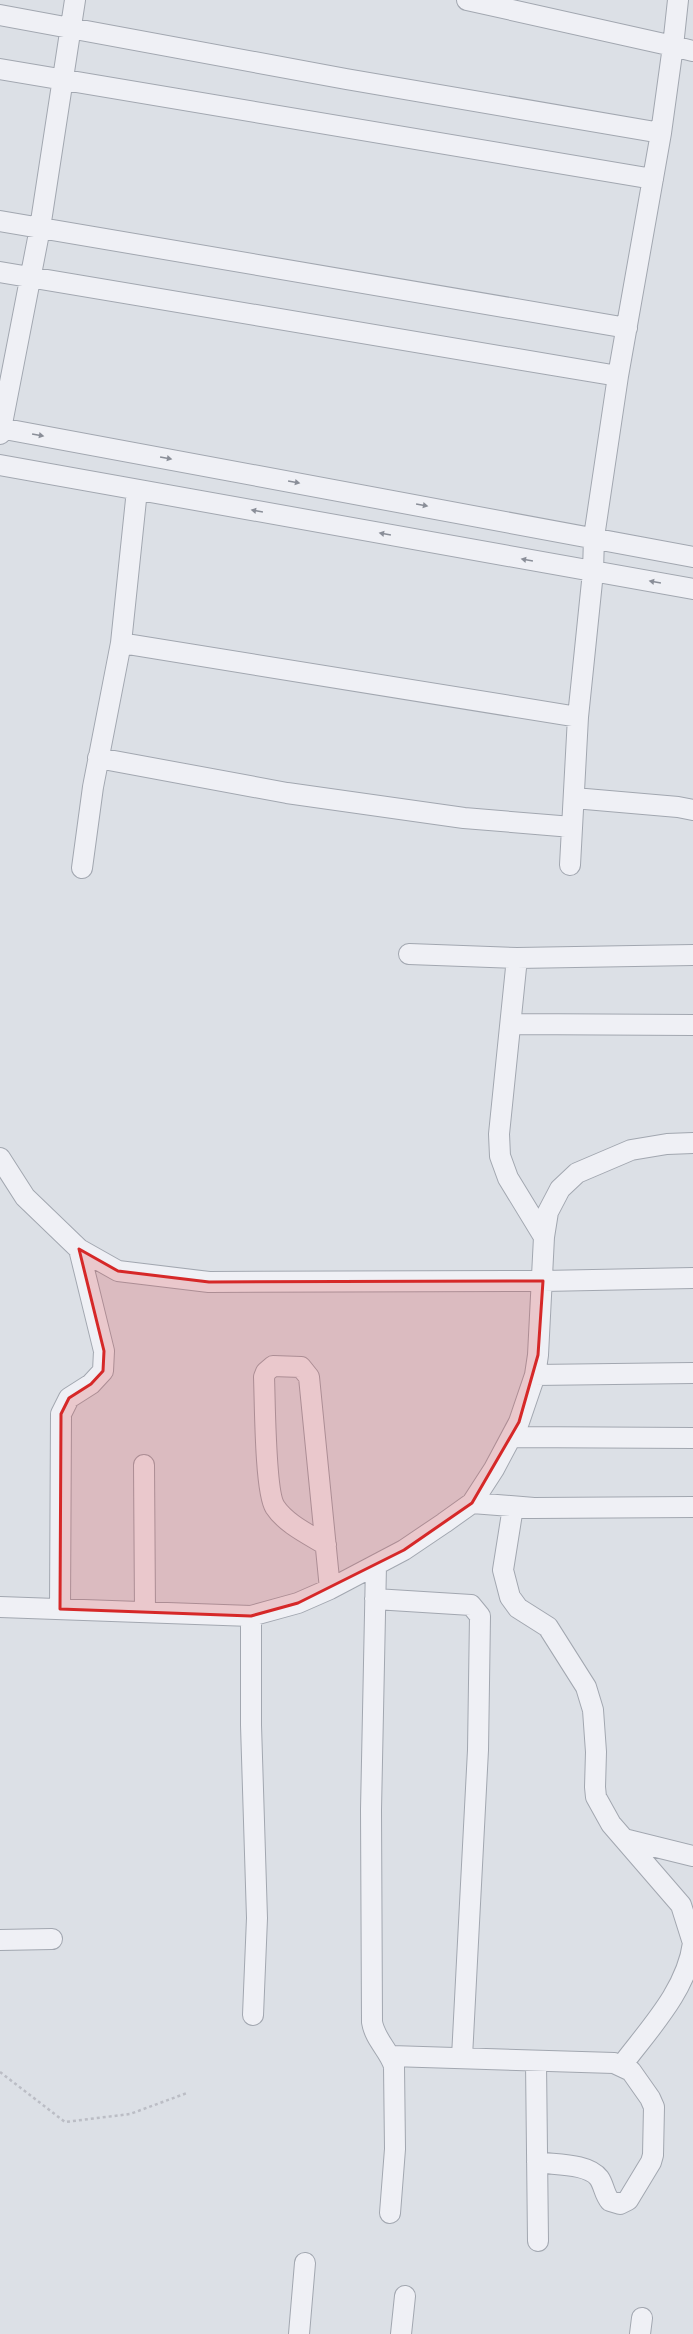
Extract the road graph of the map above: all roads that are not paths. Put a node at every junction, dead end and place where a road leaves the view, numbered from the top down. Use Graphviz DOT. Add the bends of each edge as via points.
graph roads {
  1 [pos="74,0"];
  2 [pos="467,0"];
  3 [pos="678,0"];
  4 [pos="0,15"];
  5 [pos="71,28"];
  6 [pos="673,46"];
  7 [pos="693,51"];
  8 [pos="0,70"];
  9 [pos="62,81"];
  10 [pos="661,133"];
  11 [pos="653,179"];
  12 [pos="0,220"];
  13 [pos="40,228"];
  14 [pos="0,272"];
  15 [pos="30,277"];
  16 [pos="627,328"];
  17 [pos="618,376"];
  18 [pos="0,430"];
  19 [pos="0,465"];
  20 [pos="137,490"];
  21 [pos="594,537"];
  22 [pos="693,557"];
  23 [pos="593,572"];
  24 [pos="693,589"];
  25 [pos="121,643"];
  26 [pos="578,717"];
  27 [pos="98,758"];
  28 [pos="574,798"];
  29 [pos="693,810"];
  30 [pos="572,827"];
  31 [pos="570,865"];
  32 [pos="82,868"];
  33 [pos="409,954"];
  34 [pos="693,955"];
  35 [pos="517,958"];
  36 [pos="512,1024"];
  37 [pos="693,1025"];
  38 [pos="693,1143"];
  39 [pos="0,1158"];
  40 [pos="544,1237"];
  41 [pos="79,1249"];
  42 [pos="693,1278"];
  43 [pos="543,1281"];
  44 [pos="693,1373"];
  45 [pos="535,1374"];
  46 [pos="512,1437"];
  47 [pos="693,1438"];
  48 [pos="144,1465"];
  49 [pos="472,1503"];
  50 [pos="513,1507"];
  51 [pos="693,1507"];
  52 [pos="326,1545"];
  53 [pos="376,1565"];
  54 [pos="330,1589"];
  55 [pos="375,1599"];
  56 [pos="0,1607"];
  57 [pos="60,1609"];
  58 [pos="145,1611"];
  59 [pos="251,1616"];
  60 [pos="624,1838"];
  61 [pos="693,1856"];
  62 [pos="52,1939"];
  63 [pos="0,1940"];
  64 [pos="693,1943"];
  65 [pos="253,2015"];
  66 [pos="391,2056"];
  67 [pos="462,2057"];
  68 [pos="536,2062"];
  69 [pos="622,2065"];
  70 [pos="537,2162"];
  71 [pos="390,2212"];
  72 [pos="538,2241"];
  73 [pos="304,2263"];
  74 [pos="405,2296"];
  75 [pos="299,2334"];
  76 [pos="401,2334"];
  1 -- 5 [label="street"];
  2 -- 6 [label="street"];
  3 -- 6 [label="street"];
  4 -- 5 [label="street"];
  5 -- 9 [label="street"];
  5 -- 10 [label="street" via="346,79"];
  6 -- 7 [label="street"];
  6 -- 10 [label="street"];
  8 -- 9 [label="street"];
  9 -- 11 [label="street"];
  9 -- 13 [label="street"];
  10 -- 11 [label="street"];
  11 -- 16 [label="street"];
  12 -- 13 [label="street"];
  13 -- 15 [label="street"];
  13 -- 16 [label="street"];
  14 -- 15 [label="street"];
  15 -- 17 [label="street"];
  15 -- 18 [label="street"];
  16 -- 17 [label="street"];
  17 -- 21 [label="street"];
  18 -- 21 [label="street, one-way"];
  19 -- 20 [label="street"];
  23 -- 20 [label="street, one-way"];
  20 -- 25 [label="street"];
  21 -- 22 [label="street"];
  21 -- 23 [label="street"];
  24 -- 23 [label="street, one-way"];
  23 -- 26 [label="street"];
  25 -- 26 [label="street"];
  25 -- 27 [label="street"];
  26 -- 28 [label="street"];
  27 -- 30 [label="street" via="287,793 464,818"];
  27 -- 32 [label="street"];
  28 -- 29 [label="street"];
  28 -- 30 [label="street"];
  30 -- 31 [label="street"];
  33 -- 35 [label="street"];
  34 -- 35 [label="street"];
  35 -- 36 [label="street"];
  36 -- 37 [label="street"];
  36 -- 40 [label="street" via="499,1134 500,1156 508,1178"];
  38 -- 40 [label="street" via="631,1150 577,1173 560,1189 548,1212"];
  39 -- 41 [label="street" via="25,1197"];
  40 -- 43 [label="street"];
  41 -- 43 [label="street" via="118,1271 209,1282"];
  41 -- 57 [label="street" via="104,1351 103,1371 91,1384 69,1398 61,1414"];
  42 -- 43 [label="street"];
  43 -- 45 [label="street"];
  44 -- 45 [label="street"];
  45 -- 46 [label="street" via="520,1422"];
  46 -- 47 [label="street"];
  46 -- 49 [label="street"];
  48 -- 58 [label="street"];
  49 -- 50 [label="street"];
  49 -- 53 [label="street" via="404,1550"];
  50 -- 51 [label="street"];
  50 -- 60 [label="street" via="503,1570 506,1586 518,1608 548,1627 586,1687 593,1710 596,1797 612,1824"];
  52 -- 52 [label="street" via="310,1377 301,1367 272,1366 264,1377 269,1480 274,1506 286,1520"];
  52 -- 54 [label="street"];
  53 -- 54 [label="street"];
  53 -- 55 [label="street"];
  54 -- 59 [label="street" via="298,1603"];
  55 -- 66 [label="street" via="371,1810 372,2022 375,2035"];
  55 -- 67 [label="street" via="471,1606 480,1616 478,1750"];
  56 -- 57 [label="street"];
  57 -- 58 [label="street"];
  58 -- 59 [label="street"];
  59 -- 65 [label="street" via="251,1725 257,1918"];
  60 -- 61 [label="street"];
  60 -- 64 [label="street" via="680,1905"];
  62 -- 63 [label="street"];
  64 -- 69 [label="street" via="691,1960 668,2004"];
  66 -- 67 [label="street"];
  66 -- 71 [label="street" via="395,2077 395,2124"];
  67 -- 68 [label="street"];
  68 -- 69 [label="street"];
  68 -- 70 [label="street"];
  69 -- 70 [label="street" via="631,2071 654,2107 653,2155 639,2185 628,2200 620,2204 610,2201 600,2179 586,2168"];
  70 -- 72 [label="street"];
  73 -- 75 [label="street"];
  74 -- 76 [label="street"];
}
